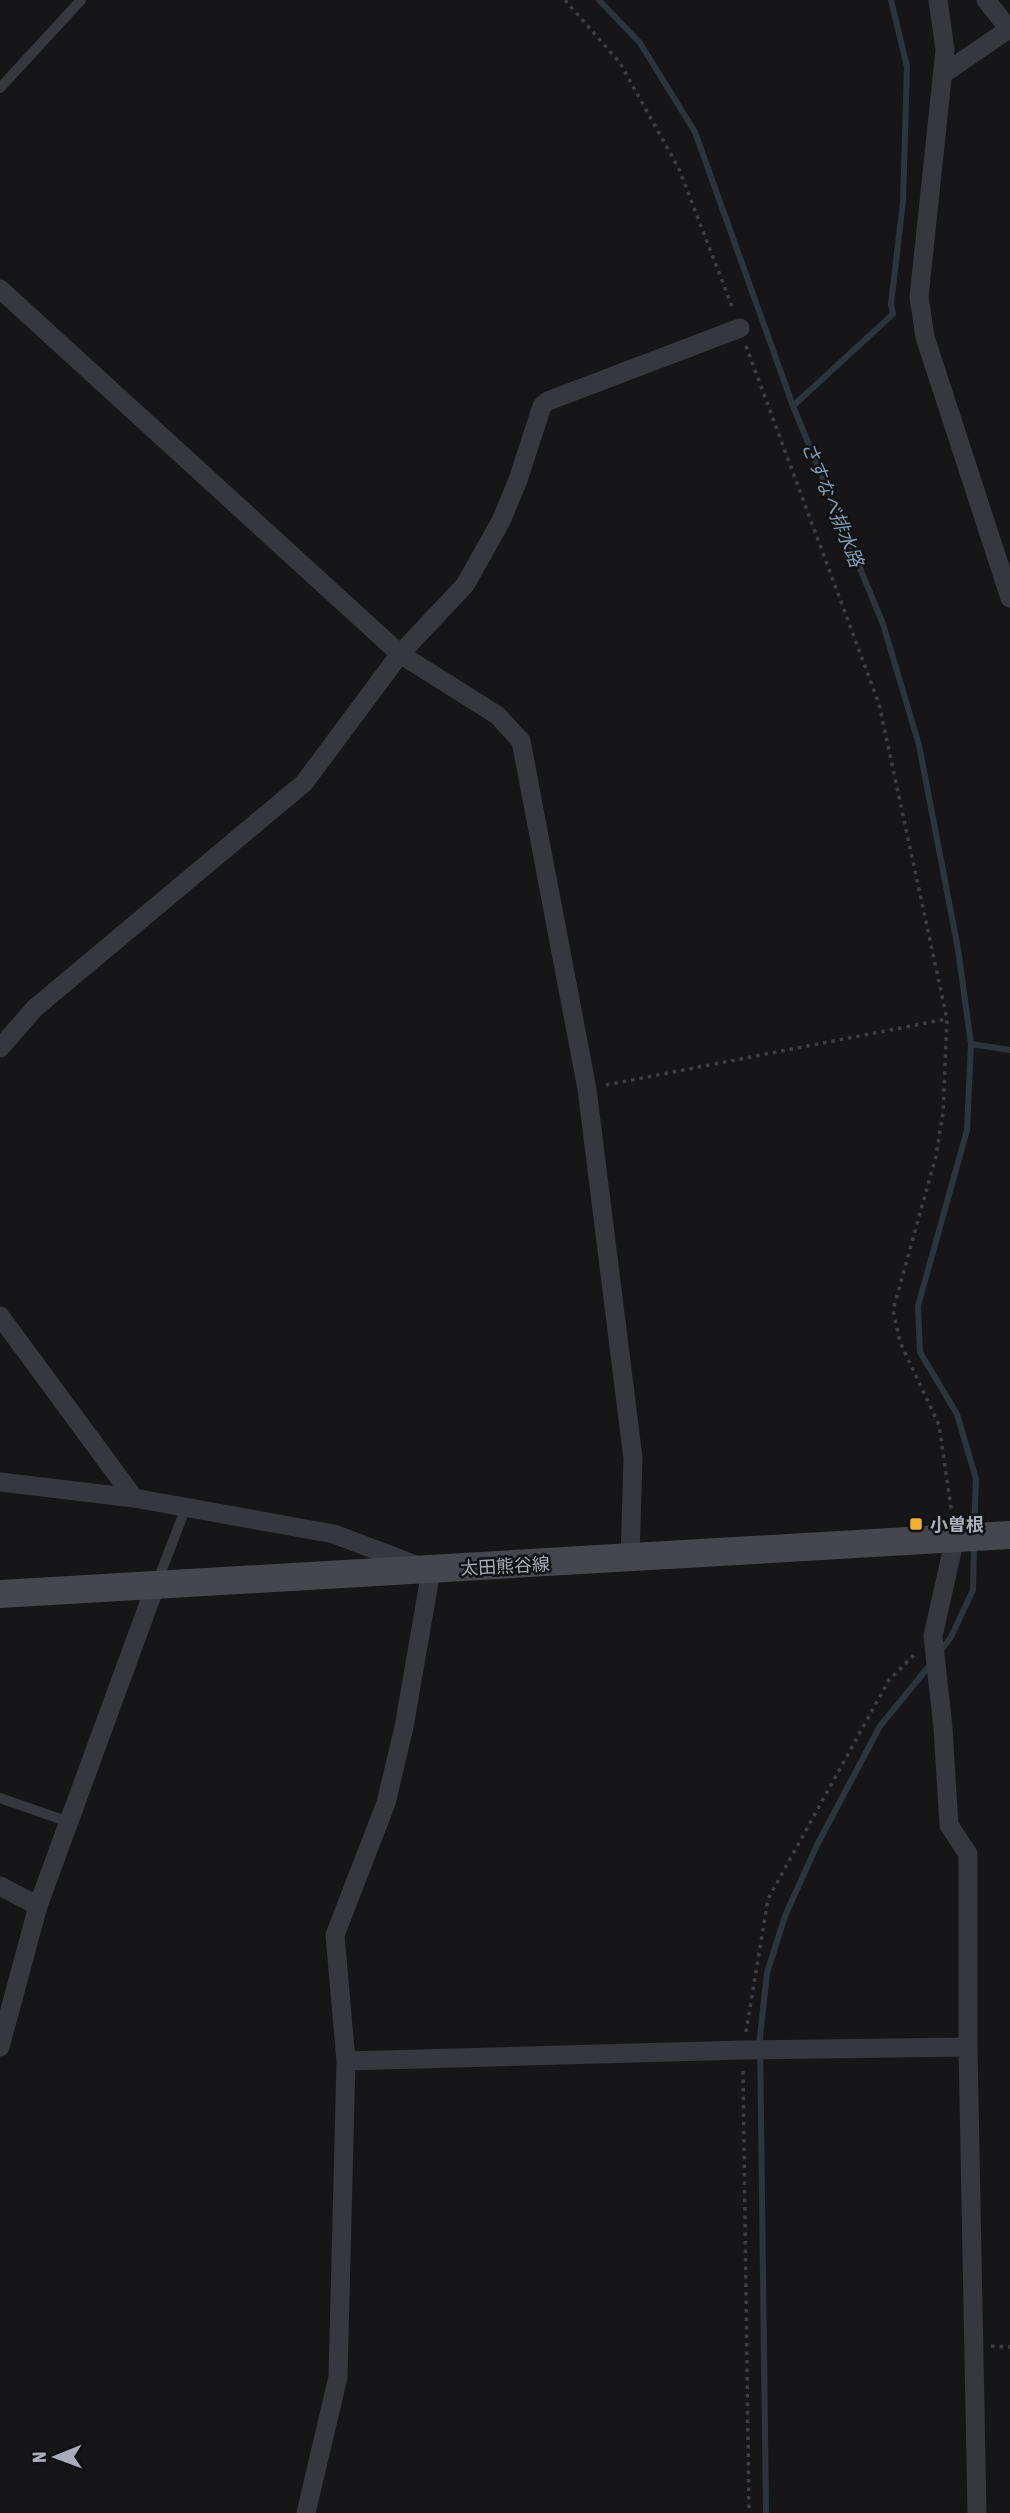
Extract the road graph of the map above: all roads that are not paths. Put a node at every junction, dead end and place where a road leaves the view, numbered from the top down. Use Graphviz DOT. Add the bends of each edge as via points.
graph roads {
  1 [pos="81,0"];
  2 [pos="938,0"];
  3 [pos="986,0"];
  4 [pos="943,74"];
  5 [pos="0,88"];
  6 [pos="0,289"];
  7 [pos="740,328"];
  8 [pos="1010,598"];
  9 [pos="400,654"];
  10 [pos="0,1048"];
  11 [pos="0,1316"];
  12 [pos="0,1482"];
  13 [pos="134,1497"];
  14 [pos="186,1507"];
  15 [pos="999,1536"];
  16 [pos="958,1538"];
  17 [pos="630,1559"];
  18 [pos="431,1571"];
  19 [pos="156,1584"];
  20 [pos="0,1594"];
  21 [pos="0,1798"];
  22 [pos="69,1822"];
  23 [pos="0,1886"];
  24 [pos="38,1906"];
  25 [pos="0,2047"];
  26 [pos="968,2047"];
  27 [pos="346,2061"];
  28 [pos="306,2513"];
  29 [pos="977,2513"];
  1 -- 5 [label="lane"];
  2 -- 4 [label="street" via="945,50"];
  3 -- 4 [label="street" via="1009,29"];
  4 -- 8 [label="street" via="919,297 925,337"];
  6 -- 9 [label="street"];
  7 -- 9 [label="street" via="542,406 501,521 465,585"];
  9 -- 10 [label="street" via="304,783 35,1007"];
  9 -- 17 [label="street" via="497,715 521,741 587,1089 633,1458"];
  11 -- 13 [label="street"];
  12 -- 13 [label="street"];
  13 -- 14 [label="street"];
  14 -- 18 [label="street" via="334,1534"];
  14 -- 19 [label="lane"];
  15 -- 16 [label="main road, 太田熊谷線"];
  16 -- 17 [label="main road, 太田熊谷線"];
  16 -- 26 [label="street" via="933,1636 949,1825 968,1854"];
  17 -- 18 [label="main road, 太田熊谷線"];
  18 -- 19 [label="main road, 太田熊谷線"];
  18 -- 27 [label="street" via="386,1803 335,1935"];
  19 -- 20 [label="main road, 太田熊谷線"];
  19 -- 22 [label="street"];
  21 -- 22 [label="lane"];
  22 -- 24 [label="street"];
  23 -- 24 [label="street"];
  24 -- 25 [label="street"];
  26 -- 27 [label="street"];
  26 -- 29 [label="street"];
  27 -- 28 [label="street" via="338,2377"];
}
